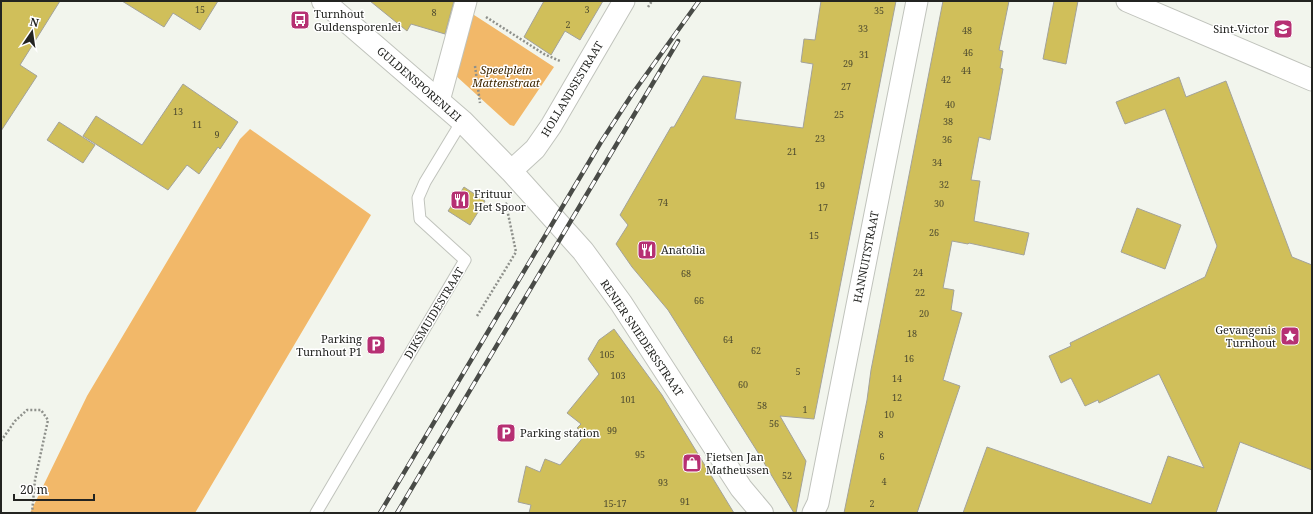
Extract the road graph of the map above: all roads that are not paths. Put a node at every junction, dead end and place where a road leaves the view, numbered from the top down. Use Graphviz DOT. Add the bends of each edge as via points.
graph roads {
  1 [pos="324,1"];
  2 [pos="624,1"];
  3 [pos="917,1"];
  4 [pos="1127,1"];
  5 [pos="466,2"];
  6 [pos="1312,80"];
  7 [pos="440,102"];
  8 [pos="462,121"];
  9 [pos="518,178"];
  10 [pos="316,513"];
  11 [pos="762,513"];
  12 [pos="813,513"];
  1 -- 7 [label="street, GULDENSPORENLEI"];
  2 -- 9 [label="street, HOLLANDSESTRAAT"];
  3 -- 12 [label="street, HANNUITSTRAAT" via="818,503"];
  4 -- 6 [label="street"];
  5 -- 7 [label="street"];
  7 -- 8 [label="street, GULDENSPORENLEI"];
  8 -- 9 [label="street, GULDENSPORENLEI"];
  8 -- 10 [label="lane, DIKSMUIDESTRAAT" via="425,182 418,198 418,207 420,219 466,260"];
  9 -- 11 [label="street, RENIER SNIEDERSSTRAAT" via="583,252 620,303 741,488"];
}
